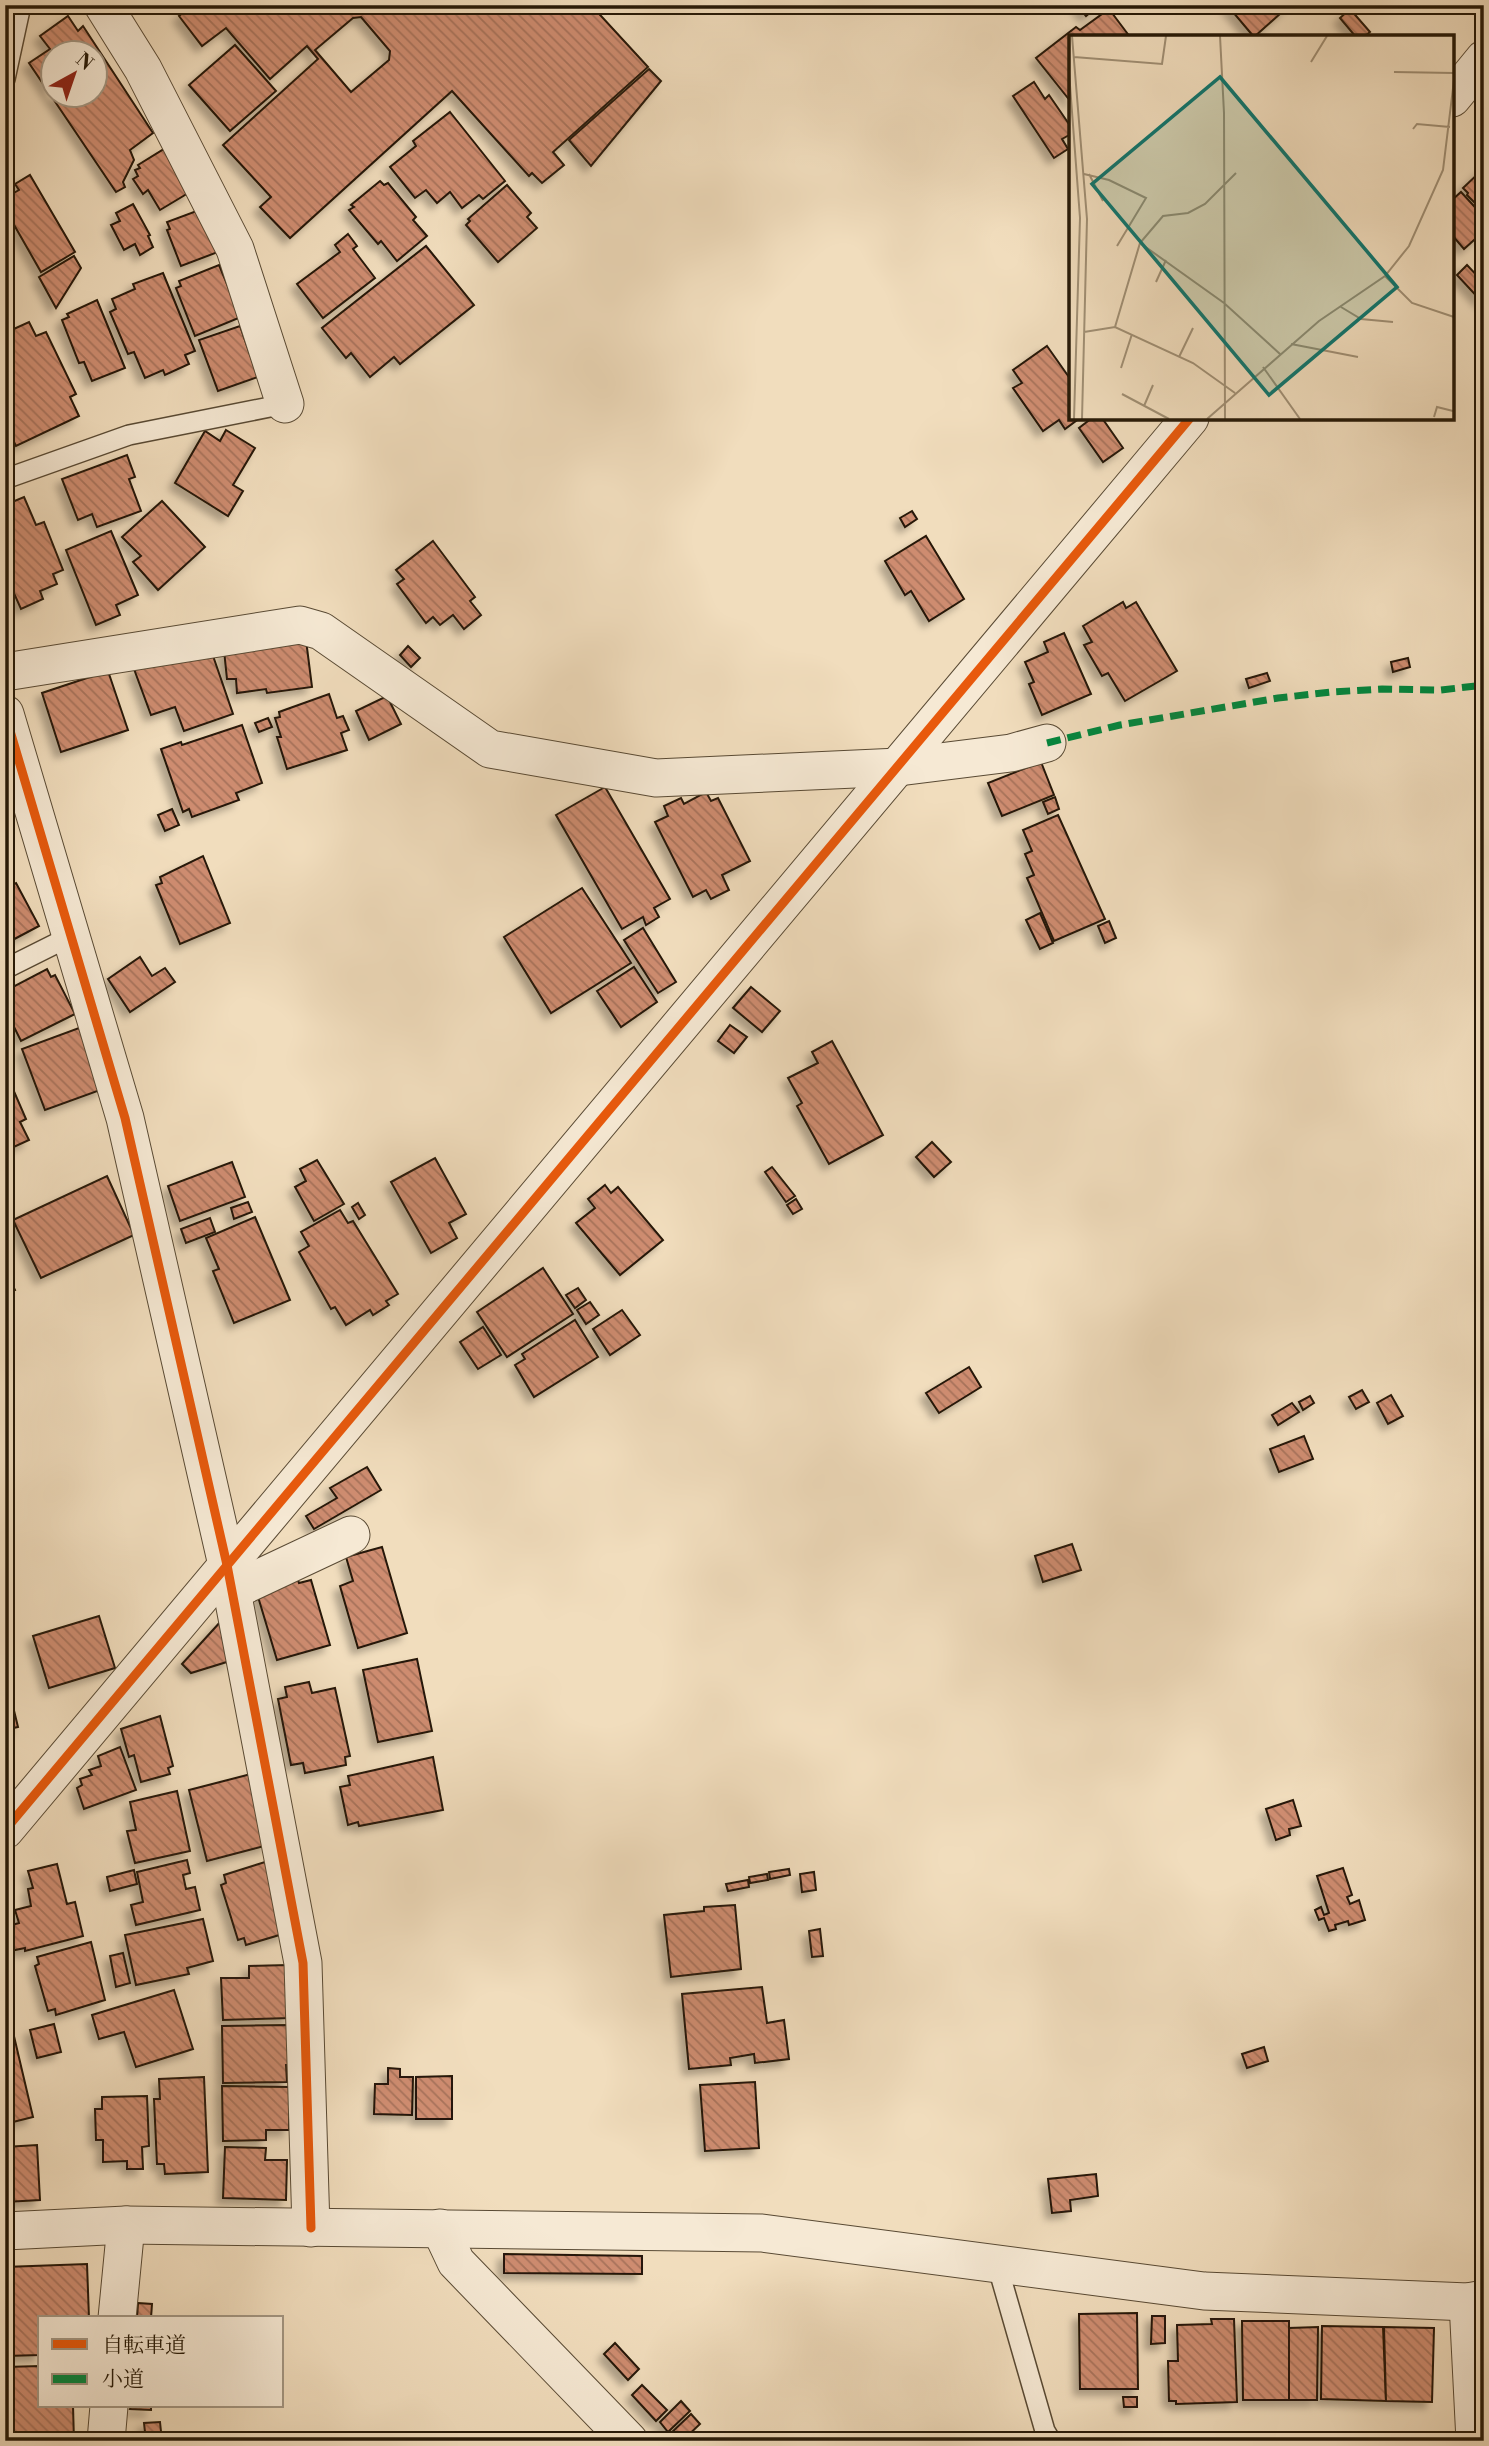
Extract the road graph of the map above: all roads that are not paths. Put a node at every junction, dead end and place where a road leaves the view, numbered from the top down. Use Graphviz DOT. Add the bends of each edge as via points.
graph roads {
  1 [pos="21,5"];
  2 [pos="103,5"];
  3 [pos="1484,59"];
  4 [pos="5,79"];
  5 [pos="1454,96"];
  6 [pos="285,404"];
  7 [pos="1188,420"];
  8 [pos="5,479"];
  9 [pos="5,672"];
  10 [pos="5,714"];
  11 [pos="1047,743"];
  12 [pos="899,767"];
  13 [pos="71,936"];
  14 [pos="5,969"];
  15 [pos="351,1535"];
  16 [pos="229,1578"];
  17 [pos="5,1830"];
  18 [pos="126,2225"];
  19 [pos="311,2228"];
  20 [pos="440,2228"];
  21 [pos="5,2231"];
  22 [pos="997,2264"];
  23 [pos="1476,2301"];
  24 [pos="117,2316"];
  25 [pos="109,2408"];
  26 [pos="106,2441"];
  27 [pos="629,2441"];
  28 [pos="1051,2441"];
  29 [pos="1475,2441"];
  1 -- 4 [label="lane"];
  2 -- 6 [label="street" via="143,69 235,249"];
  3 -- 5 [label="street"];
  6 -- 8 [label="lane" via="129,435"];
  7 -- 12 [label="street"];
  9 -- 12 [label="street" via="300,625 321,631 490,749 656,778"];
  10 -- 13 [label="street"];
  11 -- 12 [label="street" via="1011,753"];
  12 -- 16 [label="street"];
  13 -- 14 [label="lane"];
  13 -- 16 [label="street" via="125,1118"];
  15 -- 16 [label="street"];
  16 -- 17 [label="street"];
  16 -- 19 [label="street" via="303,1962"];
  18 -- 19 [label="street"];
  18 -- 21 [label="street"];
  18 -- 24 [label="street"];
  19 -- 20 [label="street"];
  20 -- 22 [label="street" via="762,2233"];
  20 -- 27 [label="street" via="456,2262"];
  22 -- 23 [label="street" via="1204,2291"];
  22 -- 28 [label="lane"];
  23 -- 29 [label="street"];
  25 -- 26 [label="street"];
}
